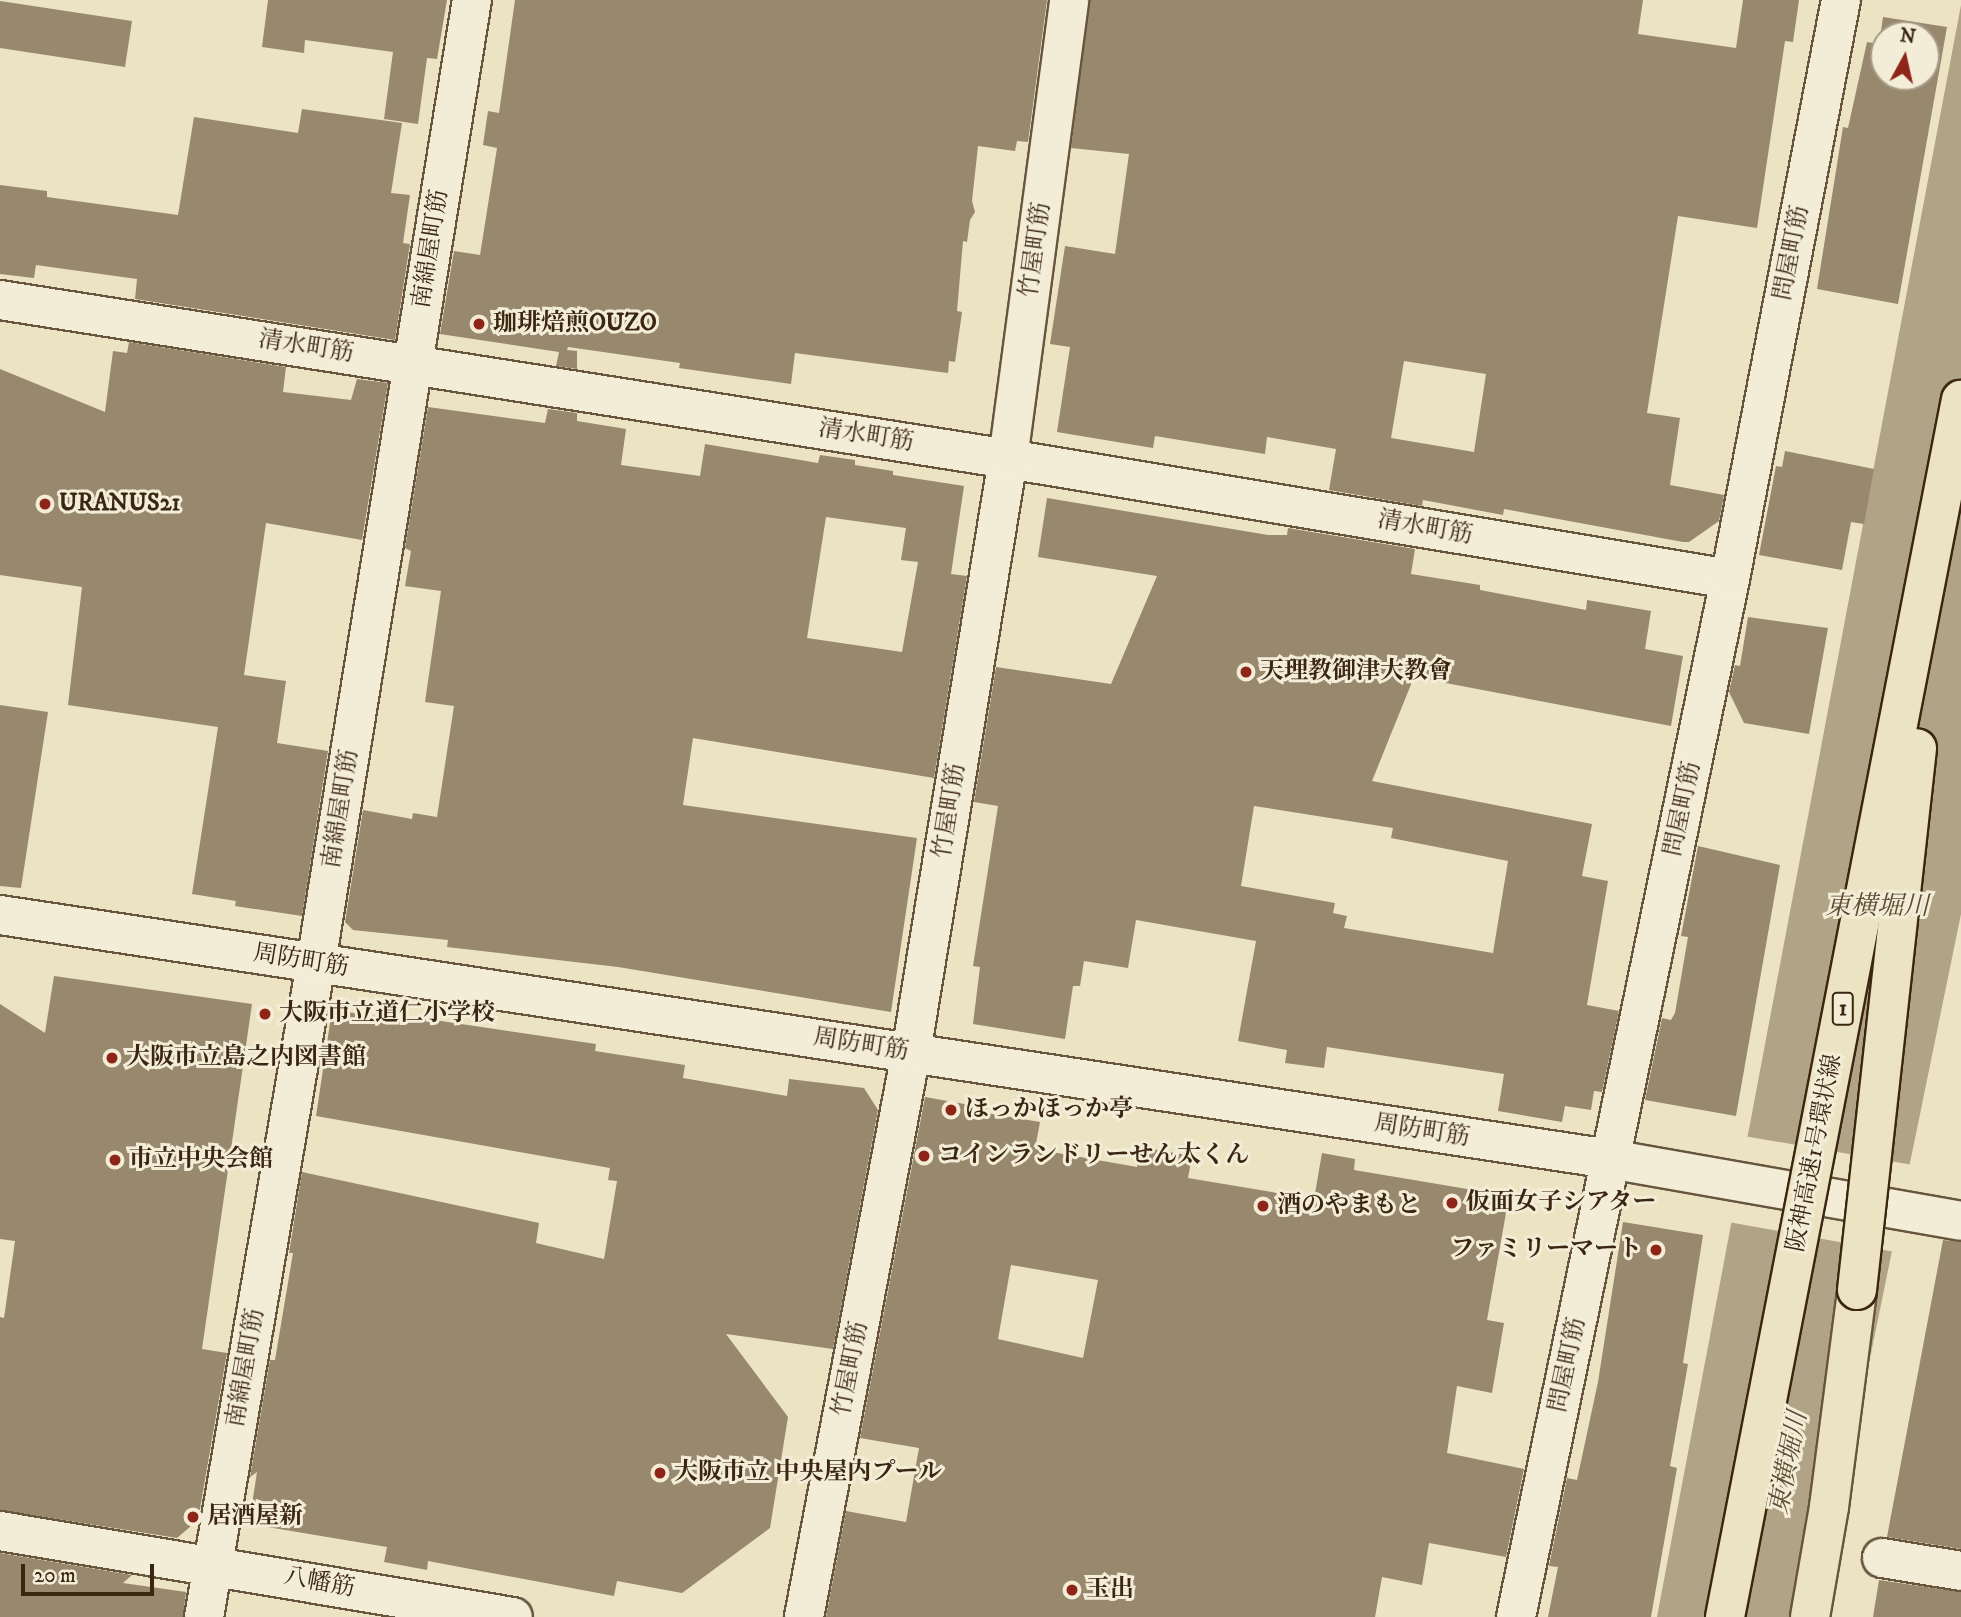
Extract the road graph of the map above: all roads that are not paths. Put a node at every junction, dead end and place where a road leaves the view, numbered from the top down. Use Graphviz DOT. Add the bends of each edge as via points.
graph roads {
  1 [pos="472,0"];
  2 [pos="1069,0"];
  3 [pos="1841,0"];
  4 [pos="0,300"];
  5 [pos="413,364"];
  6 [pos="1961,400"];
  7 [pos="1008,458"];
  8 [pos="1948,471"];
  9 [pos="1730,579"];
  10 [pos="0,915"];
  11 [pos="316,963"];
  12 [pos="911,1053"];
  13 [pos="1610,1159"];
  14 [pos="1961,1220"];
  15 [pos="0,1531"];
  16 [pos="1882,1558"];
  17 [pos="212,1565"];
  18 [pos="1961,1571"];
  19 [pos="204,1617"];
  20 [pos="513,1617"];
  21 [pos="804,1617"];
  22 [pos="1516,1617"];
  23 [pos="1725,1617"];
  24 [pos="1810,1617"];
  1 -- 5 [label="street, 南綿屋町筋"];
  2 -- 7 [label="street, 竹屋町筋"];
  3 -- 9 [label="street, 問屋町筋"];
  4 -- 5 [label="street, 清水町筋"];
  5 -- 7 [label="street, 清水町筋"];
  5 -- 11 [label="street, 南綿屋町筋"];
  6 -- 8 [label="highway, 阪神高速1号環状線 / 1, bridge"];
  7 -- 9 [label="street, 清水町筋"];
  7 -- 12 [label="street, 竹屋町筋"];
  8 -- 23 [label="highway, 阪神高速1号環状線 / 1, bridge"];
  8 -- 24 [label="highway, bridge" via="1857,1290"];
  9 -- 13 [label="street, 問屋町筋"];
  10 -- 11 [label="street, 周防町筋"];
  11 -- 12 [label="street, 周防町筋"];
  11 -- 17 [label="street, 南綿屋町筋"];
  12 -- 13 [label="street, 周防町筋"];
  12 -- 21 [label="street, 竹屋町筋"];
  13 -- 14 [label="street, 周防町筋, bridge"];
  13 -- 22 [label="street, 問屋町筋"];
  15 -- 17 [label="street, 八幡筋"];
  16 -- 18 [label="street"];
  17 -- 19 [label="street, 南綿屋町筋"];
  17 -- 20 [label="street, 八幡筋"];
}
